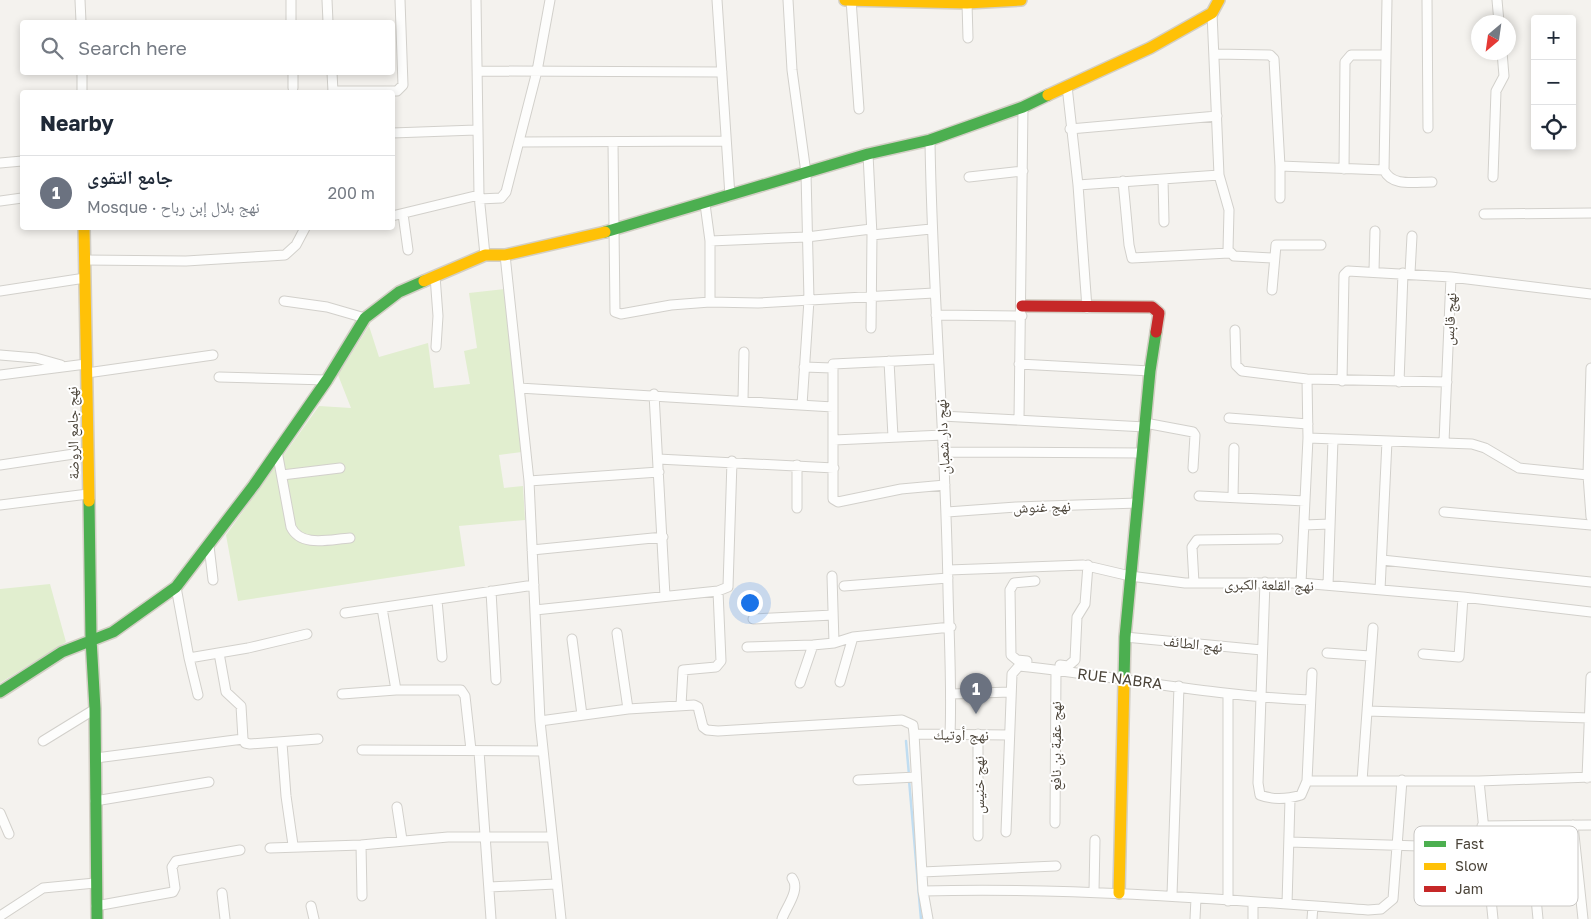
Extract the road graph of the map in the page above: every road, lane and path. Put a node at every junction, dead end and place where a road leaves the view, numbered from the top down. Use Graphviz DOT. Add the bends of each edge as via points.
graph roads {
  1 [pos="80,0"];
  2 [pos="291,0"];
  3 [pos="327,0"];
  4 [pos="400,0"];
  5 [pos="476,0"];
  6 [pos="550,0"];
  7 [pos="718,0"];
  8 [pos="788,0"];
  9 [pos="845,0"];
  10 [pos="851,0"];
  11 [pos="1021,0"];
  12 [pos="1220,0"];
  13 [pos="1387,0"];
  14 [pos="1427,0"];
  15 [pos="1497,0"];
  16 [pos="934,1"];
  17 [pos="994,1"];
  18 [pos="967,3"];
  19 [pos="1212,13"];
  20 [pos="1498,15"];
  21 [pos="81,20"];
  22 [pos="291,20"];
  23 [pos="328,20"];
  24 [pos="968,38"];
  25 [pos="1215,54"];
  26 [pos="1385,55"];
  27 [pos="1503,60"];
  28 [pos="478,71"];
  29 [pos="537,71"];
  30 [pos="722,72"];
  31 [pos="82,75"];
  32 [pos="293,75"];
  33 [pos="332,75"];
  34 [pos="1067,86"];
  35 [pos="293,88"];
  36 [pos="82,90"];
  37 [pos="333,90"];
  38 [pos="395,91"];
  39 [pos="1023,107"];
  40 [pos="859,109"];
  41 [pos="1216,116"];
  42 [pos="1428,128"];
  43 [pos="1070,129"];
  44 [pos="476,130"];
  45 [pos="395,133"];
  46 [pos="930,140"];
  47 [pos="726,141"];
  48 [pos="520,142"];
  49 [pos="613,143"];
  50 [pos="868,154"];
  51 [pos="20,161"];
  52 [pos="0,163"];
  53 [pos="1280,166"];
  54 [pos="1344,169"];
  55 [pos="1384,170"];
  56 [pos="1023,171"];
  57 [pos="806,172"];
  58 [pos="1219,175"];
  59 [pos="969,177"];
  60 [pos="1493,177"];
  61 [pos="1163,179"];
  62 [pos="1124,181"];
  63 [pos="1432,182"];
  64 [pos="1078,185"];
  65 [pos="730,196"];
  66 [pos="479,197"];
  67 [pos="20,198"];
  68 [pos="1280,198"];
  69 [pos="0,200"];
  70 [pos="706,204"];
  71 [pos="1591,213"];
  72 [pos="403,214"];
  73 [pos="1484,214"];
  74 [pos="395,215"];
  75 [pos="1164,222"];
  76 [pos="931,229"];
  77 [pos="84,230"];
  78 [pos="303,230"];
  79 [pos="613,230"];
  80 [pos="1376,231"];
  81 [pos="871,232"];
  82 [pos="1412,236"];
  83 [pos="807,237"];
  84 [pos="710,241"];
  85 [pos="1321,245"];
  86 [pos="408,250"];
  87 [pos="1229,253"];
  88 [pos="486,255"];
  89 [pos="505,255"];
  90 [pos="1274,258"];
  91 [pos="85,260"];
  92 [pos="1374,271"];
  93 [pos="1406,273"];
  94 [pos="435,276"];
  95 [pos="1452,277"];
  96 [pos="85,278"];
  97 [pos="1272,290"];
  98 [pos="0,291"];
  99 [pos="934,293"];
  100 [pos="1591,294"];
  101 [pos="870,297"];
  102 [pos="809,300"];
  103 [pos="284,301"];
  104 [pos="710,302"];
  105 [pos="1087,308"];
  106 [pos="1022,311"];
  107 [pos="936,315"];
  108 [pos="365,318"];
  109 [pos="871,328"];
  110 [pos="1235,330"];
  111 [pos="436,347"];
  112 [pos="744,352"];
  113 [pos="0,355"];
  114 [pos="213,355"];
  115 [pos="938,359"];
  116 [pos="889,361"];
  117 [pos="1019,364"];
  118 [pos="66,366"];
  119 [pos="804,367"];
  120 [pos="86,368"];
  121 [pos="832,368"];
  122 [pos="1591,368"];
  123 [pos="1150,371"];
  124 [pos="0,375"];
  125 [pos="219,377"];
  126 [pos="1307,379"];
  127 [pos="327,380"];
  128 [pos="1342,381"];
  129 [pos="1399,382"];
  130 [pos="1447,382"];
  131 [pos="519,388"];
  132 [pos="654,394"];
  133 [pos="743,400"];
  134 [pos="802,405"];
  135 [pos="833,407"];
  136 [pos="1590,408"];
  137 [pos="942,416"];
  138 [pos="1229,418"];
  139 [pos="1019,420"];
  140 [pos="1308,424"];
  141 [pos="1145,425"];
  142 [pos="943,435"];
  143 [pos="893,437"];
  144 [pos="1308,438"];
  145 [pos="1333,438"];
  146 [pos="834,440"];
  147 [pos="1387,441"];
  148 [pos="1444,442"];
  149 [pos="1234,448"];
  150 [pos="277,451"];
  151 [pos="88,452"];
  152 [pos="944,452"];
  153 [pos="1143,453"];
  154 [pos="658,459"];
  155 [pos="732,461"];
  156 [pos="0,465"];
  157 [pos="797,465"];
  158 [pos="340,468"];
  159 [pos="834,468"];
  160 [pos="1193,468"];
  161 [pos="658,472"];
  162 [pos="282,475"];
  163 [pos="1588,475"];
  164 [pos="529,481"];
  165 [pos="945,485"];
  166 [pos="88,494"];
  167 [pos="1200,496"];
  168 [pos="1232,497"];
  169 [pos="1306,501"];
  170 [pos="1138,503"];
  171 [pos="0,505"];
  172 [pos="797,508"];
  173 [pos="947,512"];
  174 [pos="1444,512"];
  175 [pos="1591,517"];
  176 [pos="1330,524"];
  177 [pos="1304,525"];
  178 [pos="1591,525"];
  179 [pos="663,537"];
  180 [pos="350,538"];
  181 [pos="1278,539"];
  182 [pos="209,546"];
  183 [pos="532,550"];
  184 [pos="1382,560"];
  185 [pos="1088,565"];
  186 [pos="948,574"];
  187 [pos="832,576"];
  188 [pos="1130,576"];
  189 [pos="213,580"];
  190 [pos="1035,581"];
  191 [pos="1265,582"];
  192 [pos="1591,582"];
  193 [pos="1194,583"];
  194 [pos="1301,583"];
  195 [pos="534,585"];
  196 [pos="1328,585"];
  197 [pos="844,586"];
  198 [pos="176,587"];
  199 [pos="1380,590"];
  200 [pos="491,591"];
  201 [pos="718,591"];
  202 [pos="665,596"];
  203 [pos="1463,597"];
  204 [pos="437,600"];
  205 [pos="382,608"];
  206 [pos="535,610"];
  207 [pos="1591,612"];
  208 [pos="345,613"];
  209 [pos="833,615"];
  210 [pos="753,619"];
  211 [pos="951,627"];
  212 [pos="1373,628"];
  213 [pos="617,633"];
  214 [pos="307,634"];
  215 [pos="853,637"];
  216 [pos="1125,637"];
  217 [pos="91,639"];
  218 [pos="572,639"];
  219 [pos="834,643"];
  220 [pos="813,645"];
  221 [pos="747,647"];
  222 [pos="1262,650"];
  223 [pos="219,653"];
  224 [pos="1327,654"];
  225 [pos="1423,654"];
  226 [pos="1370,656"];
  227 [pos="442,657"];
  228 [pos="189,658"];
  229 [pos="1056,670"];
  230 [pos="1312,673"];
  231 [pos="1591,677"];
  232 [pos="1124,678"];
  233 [pos="496,680"];
  234 [pos="840,682"];
  235 [pos="800,683"];
  236 [pos="1179,686"];
  237 [pos="396,690"];
  238 [pos="0,692"];
  239 [pos="1010,692"];
  240 [pos="342,694"];
  241 [pos="952,694"];
  242 [pos="198,695"];
  243 [pos="1228,695"];
  244 [pos="1260,698"];
  245 [pos="1310,700"];
  246 [pos="681,705"];
  247 [pos="95,709"];
  248 [pos="628,710"];
  249 [pos="1367,711"];
  250 [pos="582,716"];
  251 [pos="1589,718"];
  252 [pos="540,721"];
  253 [pos="914,734"];
  254 [pos="950,734"];
  255 [pos="978,734"];
  256 [pos="1008,735"];
  257 [pos="243,739"];
  258 [pos="318,739"];
  259 [pos="43,741"];
  260 [pos="282,743"];
  261 [pos="362,750"];
  262 [pos="475,750"];
  263 [pos="544,751"];
  264 [pos="96,758"];
  265 [pos="916,777"];
  266 [pos="1589,777"];
  267 [pos="858,780"];
  268 [pos="1402,780"];
  269 [pos="1307,781"];
  270 [pos="1362,781"];
  271 [pos="1479,781"];
  272 [pos="209,782"];
  273 [pos="1290,799"];
  274 [pos="95,801"];
  275 [pos="396,807"];
  276 [pos="0,813"];
  277 [pos="1055,823"];
  278 [pos="1573,825"];
  279 [pos="1591,825"];
  280 [pos="1482,826"];
  281 [pos="1529,826"];
  282 [pos="1006,832"];
  283 [pos="9,834"];
  284 [pos="978,836"];
  285 [pos="486,837"];
  286 [pos="550,837"];
  287 [pos="402,840"];
  288 [pos="1095,840"];
  289 [pos="1290,842"];
  290 [pos="293,845"];
  291 [pos="361,845"];
  292 [pos="1397,847"];
  293 [pos="1414,847"];
  294 [pos="270,848"];
  295 [pos="240,850"];
  296 [pos="1056,866"];
  297 [pos="922,872"];
  298 [pos="1578,872"];
  299 [pos="792,878"];
  300 [pos="95,883"];
  301 [pos="556,884"];
  302 [pos="489,887"];
  303 [pos="924,891"];
  304 [pos="1094,891"];
  305 [pos="222,893"];
  306 [pos="1119,893"];
  307 [pos="362,896"];
  308 [pos="1172,896"];
  309 [pos="1196,898"];
  310 [pos="1228,900"];
  311 [pos="1253,902"];
  312 [pos="1287,904"];
  313 [pos="96,906"];
  314 [pos="311,906"];
  315 [pos="1313,906"];
  316 [pos="1492,906"];
  317 [pos="1537,906"];
  318 [pos="1367,914"];
  319 [pos="0,916"];
  320 [pos="97,919"];
  321 [pos="225,919"];
  322 [pos="314,919"];
  323 [pos="491,919"];
  324 [pos="561,919"];
  325 [pos="782,919"];
  326 [pos="928,919"];
  327 [pos="1194,919"];
  328 [pos="1253,919"];
  329 [pos="1312,919"];
  330 [pos="1493,919"];
  331 [pos="1538,919"];
  332 [pos="1583,919"];
  1 -- 21 [label="street"];
  2 -- 22 [label="street"];
  3 -- 23 [label="street"];
  4 -- 38 [label="street" via="403,85"];
  5 -- 28 [label="street"];
  6 -- 29 [label="street"];
  7 -- 30 [label="street"];
  8 -- 57 [label="street" via="792,70"];
  9 -- 10 [label="street"];
  10 -- 16 [label="street"];
  10 -- 40 [label="street"];
  11 -- 17 [label="street"];
  12 -- 19 [label="street"];
  13 -- 26 [label="street"];
  14 -- 42 [label="street"];
  15 -- 20 [label="street"];
  16 -- 18 [label="street"];
  17 -- 18 [label="street"];
  18 -- 24 [label="street"];
  19 -- 25 [label="street"];
  19 -- 34 [label="street" via="1150,48"];
  25 -- 41 [label="street"];
  25 -- 53 [label="street" via="1270,55 1274,59"];
  26 -- 54 [label="street" via="1351,55 1345,62"];
  26 -- 55 [label="street"];
  27 -- 60 [label="street" via="1504,76 1496,91"];
  28 -- 29 [label="street"];
  28 -- 44 [label="street"];
  29 -- 30 [label="street"];
  29 -- 48 [label="street"];
  30 -- 47 [label="street"];
  31 -- 36 [label="street"];
  32 -- 35 [label="street"];
  33 -- 37 [label="street"];
  34 -- 39 [label="street"];
  34 -- 43 [label="street"];
  39 -- 46 [label="street"];
  39 -- 56 [label="street"];
  41 -- 43 [label="street"];
  41 -- 58 [label="street"];
  43 -- 64 [label="street"];
  44 -- 45 [label="street"];
  44 -- 66 [label="street"];
  46 -- 50 [label="street"];
  46 -- 76 [label="street, نهج دار شعبان"];
  47 -- 49 [label="street"];
  47 -- 65 [label="street"];
  48 -- 49 [label="street"];
  48 -- 66 [label="street" via="504,195"];
  49 -- 79 [label="street"];
  50 -- 57 [label="street"];
  50 -- 81 [label="street"];
  51 -- 52 [label="street"];
  53 -- 54 [label="street"];
  53 -- 68 [label="street"];
  54 -- 55 [label="street"];
  55 -- 63 [label="street" via="1388,178 1395,181"];
  56 -- 59 [label="street"];
  56 -- 106 [label="street"];
  57 -- 65 [label="street"];
  57 -- 83 [label="street"];
  58 -- 61 [label="street"];
  58 -- 87 [label="street" via="1229,210"];
  61 -- 62 [label="street"];
  61 -- 75 [label="street"];
  62 -- 64 [label="street"];
  62 -- 87 [label="street" via="1132,258"];
  64 -- 105 [label="street"];
  65 -- 70 [label="street"];
  66 -- 72 [label="street"];
  66 -- 88 [label="street"];
  67 -- 69 [label="street"];
  70 -- 79 [label="street"];
  70 -- 84 [label="street"];
  71 -- 73 [label="street"];
  72 -- 74 [label="street"];
  72 -- 86 [label="street"];
  76 -- 81 [label="street"];
  76 -- 99 [label="street, نهج دار شعبان"];
  77 -- 91 [label="street, نهج جامع الروضة"];
  78 -- 91 [label="street" via="296,245 285,255 186,261"];
  79 -- 89 [label="street"];
  79 -- 104 [label="street" via="615,312 621,314"];
  80 -- 92 [label="street"];
  81 -- 83 [label="street"];
  81 -- 101 [label="street"];
  82 -- 93 [label="street"];
  83 -- 84 [label="street"];
  83 -- 102 [label="street"];
  84 -- 104 [label="street"];
  85 -- 90 [label="street" via="1278,244"];
  87 -- 90 [label="street"];
  88 -- 89 [label="street"];
  88 -- 94 [label="street"];
  89 -- 131 [label="street"];
  90 -- 97 [label="street"];
  91 -- 96 [label="street, نهج جامع الروضة"];
  92 -- 93 [label="street"];
  92 -- 128 [label="street" via="1350,270 1344,275"];
  93 -- 95 [label="street"];
  93 -- 129 [label="street"];
  94 -- 108 [label="street" via="399,292"];
  94 -- 111 [label="street"];
  95 -- 100 [label="street, نهج قابس"];
  95 -- 130 [label="street, نهج قابس"];
  96 -- 98 [label="street"];
  96 -- 120 [label="street, نهج جامع الروضة"];
  99 -- 101 [label="street"];
  99 -- 107 [label="street, نهج دار شعبان"];
  101 -- 102 [label="street"];
  101 -- 109 [label="street"];
  102 -- 104 [label="street"];
  102 -- 119 [label="street"];
  103 -- 108 [label="street" via="327,307"];
  105 -- 106 [label="street"];
  105 -- 123 [label="street" via="1152,307 1158,310"];
  106 -- 107 [label="street"];
  106 -- 117 [label="street"];
  107 -- 115 [label="street, نهج دار شعبان"];
  108 -- 127 [label="street"];
  110 -- 126 [label="street" via="1238,368"];
  112 -- 133 [label="street"];
  113 -- 118 [label="street" via="36,358"];
  114 -- 120 [label="street"];
  115 -- 116 [label="street"];
  115 -- 137 [label="street, نهج دار شعبان"];
  116 -- 121 [label="street" via="836,363"];
  116 -- 143 [label="street"];
  117 -- 123 [label="street"];
  117 -- 139 [label="street"];
  118 -- 120 [label="street"];
  118 -- 124 [label="street"];
  119 -- 121 [label="street"];
  119 -- 134 [label="street"];
  120 -- 151 [label="street, نهج جامع الروضة"];
  121 -- 135 [label="street"];
  122 -- 136 [label="street"];
  123 -- 141 [label="street"];
  125 -- 127 [label="street"];
  126 -- 128 [label="street"];
  126 -- 140 [label="street"];
  127 -- 150 [label="street"];
  128 -- 129 [label="street"];
  129 -- 130 [label="street"];
  130 -- 148 [label="street, نهج قابس"];
  131 -- 132 [label="street"];
  131 -- 164 [label="street"];
  132 -- 133 [label="street"];
  132 -- 154 [label="street"];
  133 -- 134 [label="street"];
  134 -- 135 [label="street"];
  135 -- 146 [label="street"];
  136 -- 163 [label="street"];
  137 -- 139 [label="street"];
  137 -- 142 [label="street, نهج دار شعبان"];
  138 -- 140 [label="street"];
  139 -- 141 [label="street"];
  140 -- 144 [label="street"];
  141 -- 153 [label="street"];
  141 -- 160 [label="street" via="1193,432"];
  142 -- 143 [label="street"];
  142 -- 152 [label="street, نهج دار شعبان"];
  143 -- 146 [label="street"];
  144 -- 145 [label="street"];
  144 -- 169 [label="street"];
  145 -- 147 [label="street"];
  145 -- 176 [label="street"];
  146 -- 159 [label="street"];
  147 -- 148 [label="street"];
  147 -- 184 [label="street"];
  148 -- 163 [label="street" via="1478,445 1519,468"];
  149 -- 168 [label="street"];
  150 -- 162 [label="street"];
  150 -- 182 [label="street"];
  151 -- 156 [label="street"];
  151 -- 166 [label="street, نهج جامع الروضة"];
  152 -- 153 [label="street"];
  152 -- 165 [label="street, نهج دار شعبان"];
  153 -- 170 [label="street"];
  154 -- 155 [label="street"];
  154 -- 161 [label="street"];
  155 -- 157 [label="street"];
  155 -- 201 [label="street" via="728,585"];
  157 -- 159 [label="street"];
  157 -- 172 [label="street"];
  158 -- 162 [label="street"];
  159 -- 165 [label="street" via="833,499 838,502 901,489"];
  161 -- 164 [label="street"];
  161 -- 179 [label="street"];
  162 -- 180 [label="street" via="294,534 304,540"];
  163 -- 175 [label="street"];
  164 -- 183 [label="street"];
  165 -- 173 [label="street, نهج دار شعبان"];
  166 -- 171 [label="street"];
  166 -- 217 [label="street, نهج جامع الروضة"];
  167 -- 168 [label="street"];
  168 -- 169 [label="street"];
  169 -- 177 [label="street"];
  170 -- 173 [label="street, نهج غنوش"];
  170 -- 188 [label="street"];
  173 -- 186 [label="street, نهج دار شعبان"];
  174 -- 178 [label="street"];
  176 -- 177 [label="street"];
  176 -- 196 [label="street"];
  177 -- 194 [label="street"];
  179 -- 183 [label="street"];
  179 -- 202 [label="street"];
  181 -- 193 [label="street" via="1197,540 1192,546"];
  182 -- 189 [label="street"];
  182 -- 198 [label="street"];
  183 -- 195 [label="street"];
  184 -- 192 [label="street"];
  184 -- 199 [label="street"];
  185 -- 186 [label="street, نهج القلعة الكبرى"];
  185 -- 188 [label="street, نهج القلعة الكبرى"];
  185 -- 190 [label="street" via="1085,604 1078,617 1075,660 1068,666 1017,660 1011,655 1012,585"];
  186 -- 197 [label="street, نهج القلعة الكبرى"];
  186 -- 211 [label="street, نهج دار شعبان"];
  187 -- 209 [label="street"];
  188 -- 193 [label="street, نهج القلعة الكبرى"];
  188 -- 216 [label="street"];
  191 -- 193 [label="street, نهج القلعة الكبرى"];
  191 -- 194 [label="street, نهج القلعة الكبرى"];
  191 -- 222 [label="street"];
  194 -- 196 [label="street, نهج القلعة الكبرى"];
  195 -- 200 [label="street"];
  195 -- 206 [label="street"];
  196 -- 199 [label="street, نهج القلعة الكبرى"];
  198 -- 217 [label="street" via="113,632"];
  198 -- 228 [label="street"];
  199 -- 203 [label="street, نهج القلعة الكبرى"];
  200 -- 204 [label="street"];
  200 -- 233 [label="street"];
  201 -- 202 [label="street"];
  201 -- 246 [label="street" via="721,661 716,667 683,670"];
  202 -- 206 [label="street"];
  203 -- 207 [label="street, نهج القلعة الكبرى"];
  203 -- 225 [label="street" via="1459,657"];
  204 -- 205 [label="street"];
  204 -- 227 [label="street"];
  205 -- 208 [label="street"];
  205 -- 237 [label="street"];
  206 -- 252 [label="street"];
  209 -- 210 [label="street"];
  209 -- 219 [label="street"];
  211 -- 215 [label="street"];
  211 -- 241 [label="street, نهج دار شعبان"];
  212 -- 226 [label="street"];
  213 -- 248 [label="street"];
  214 -- 223 [label="street"];
  215 -- 219 [label="street"];
  215 -- 234 [label="street"];
  216 -- 222 [label="street, نهج الطائف"];
  216 -- 232 [label="street"];
  217 -- 238 [label="street" via="62,652"];
  217 -- 247 [label="street, نهج جامع الروضة"];
  218 -- 250 [label="street"];
  219 -- 220 [label="street"];
  220 -- 221 [label="street"];
  220 -- 235 [label="street"];
  222 -- 244 [label="street"];
  223 -- 228 [label="street"];
  223 -- 257 [label="street" via="226,692 241,706"];
  224 -- 226 [label="street"];
  226 -- 249 [label="street"];
  228 -- 242 [label="street"];
  229 -- 232 [label="street, RUE NABRA"];
  229 -- 239 [label="street, RUE NABRA" via="1019,666 1012,674"];
  229 -- 277 [label="street, نهج عقبة بن نافع"];
  230 -- 245 [label="street"];
  231 -- 251 [label="street"];
  232 -- 236 [label="street, RUE NABRA"];
  232 -- 306 [label="street"];
  236 -- 243 [label="street, RUE NABRA"];
  236 -- 308 [label="street"];
  237 -- 240 [label="street"];
  237 -- 262 [label="street" via="463,692"];
  239 -- 241 [label="street"];
  239 -- 256 [label="street, RUE NABRA"];
  241 -- 254 [label="street, نهج دار شعبان"];
  243 -- 244 [label="street, RUE NABRA"];
  243 -- 310 [label="street"];
  244 -- 245 [label="street, RUE NABRA"];
  244 -- 273 [label="street" via="1258,790 1266,797"];
  245 -- 269 [label="street"];
  246 -- 248 [label="street"];
  246 -- 253 [label="street" via="698,707 701,722 707,730 902,720 913,725"];
  247 -- 259 [label="street"];
  247 -- 264 [label="street, نهج جامع الروضة"];
  248 -- 250 [label="street"];
  249 -- 251 [label="street"];
  249 -- 270 [label="street"];
  250 -- 252 [label="street"];
  251 -- 266 [label="street"];
  252 -- 263 [label="street"];
  253 -- 254 [label="street, نهج أوتيك"];
  253 -- 265 [label="street"];
  254 -- 255 [label="street, نهج أوتيك"];
  255 -- 256 [label="street, نهج أوتيك"];
  255 -- 284 [label="street, نهج خنيس"];
  256 -- 282 [label="street, RUE NABRA"];
  257 -- 260 [label="street" via="247,744"];
  257 -- 264 [label="street"];
  258 -- 260 [label="street"];
  260 -- 290 [label="street"];
  261 -- 262 [label="street"];
  262 -- 263 [label="street"];
  262 -- 285 [label="street"];
  263 -- 286 [label="street"];
  264 -- 274 [label="street, نهج جامع الروضة"];
  265 -- 267 [label="street"];
  265 -- 297 [label="street"];
  266 -- 271 [label="street"];
  268 -- 270 [label="street"];
  268 -- 271 [label="street"];
  268 -- 292 [label="street"];
  269 -- 270 [label="street"];
  269 -- 273 [label="street" via="1301,796"];
  271 -- 280 [label="street"];
  272 -- 274 [label="street"];
  273 -- 289 [label="street"];
  274 -- 300 [label="street, نهج جامع الروضة"];
  275 -- 287 [label="street"];
  276 -- 283 [label="street"];
  278 -- 279 [label="street"];
  278 -- 281 [label="street"];
  280 -- 281 [label="street"];
  285 -- 286 [label="street"];
  285 -- 287 [label="street"];
  285 -- 302 [label="street"];
  286 -- 301 [label="street"];
  287 -- 291 [label="street"];
  288 -- 304 [label="street"];
  289 -- 292 [label="street"];
  289 -- 312 [label="street"];
  290 -- 291 [label="street"];
  290 -- 294 [label="street"];
  291 -- 307 [label="street"];
  292 -- 293 [label="street"];
  292 -- 318 [label="street" via="1393,899 1381,909"];
  295 -- 313 [label="street" via="176,862 172,867 175,888 172,892"];
  296 -- 297 [label="street"];
  297 -- 303 [label="street"];
  298 -- 332 [label="street"];
  299 -- 325 [label="street" via="794,893"];
  300 -- 313 [label="street, نهج جامع الروضة"];
  300 -- 319 [label="street" via="43,888"];
  301 -- 302 [label="street"];
  301 -- 324 [label="street"];
  302 -- 323 [label="street"];
  303 -- 304 [label="street" via="1009,888"];
  303 -- 326 [label="street"];
  304 -- 306 [label="street"];
  305 -- 321 [label="street"];
  306 -- 308 [label="street"];
  308 -- 309 [label="street"];
  309 -- 310 [label="street"];
  309 -- 327 [label="street"];
  310 -- 311 [label="street"];
  311 -- 312 [label="street"];
  311 -- 328 [label="street"];
  312 -- 315 [label="street"];
  313 -- 320 [label="street, نهج جامع الروضة"];
  314 -- 322 [label="street"];
  315 -- 318 [label="street"];
  315 -- 329 [label="street"];
  316 -- 330 [label="street"];
  317 -- 331 [label="street"];
}
